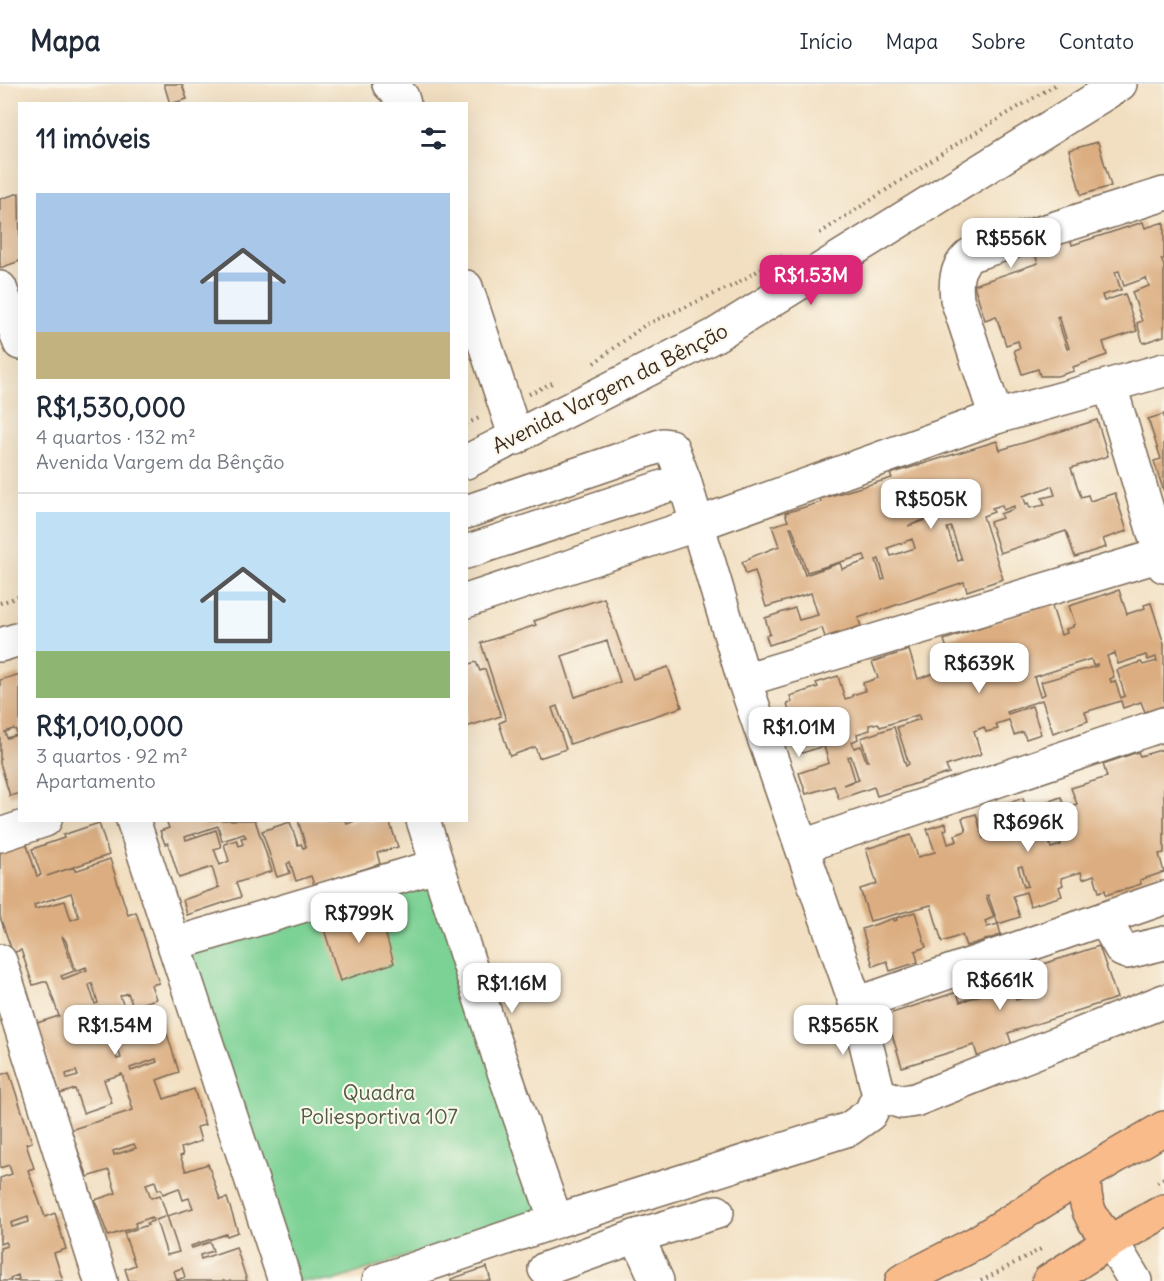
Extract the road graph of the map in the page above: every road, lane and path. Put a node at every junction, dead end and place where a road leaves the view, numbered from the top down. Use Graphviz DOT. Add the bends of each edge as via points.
graph roads {
  1 [pos="389,84"];
  2 [pos="1057,84"];
  3 [pos="1120,84"];
  4 [pos="403,102"];
  5 [pos="1164,195"];
  6 [pos="811,239"];
  7 [pos="791,252"];
  8 [pos="0,288"];
  9 [pos="468,293"];
  10 [pos="18,338"];
  11 [pos="593,363"];
  12 [pos="1164,370"];
  13 [pos="554,382"];
  14 [pos="1110,386"];
  15 [pos="505,406"];
  16 [pos="996,417"];
  17 [pos="468,423"];
  18 [pos="516,438"];
  19 [pos="468,461"];
  20 [pos="684,480"];
  21 [pos="468,511"];
  22 [pos="698,525"];
  23 [pos="468,551"];
  24 [pos="1162,560"];
  25 [pos="18,597"];
  26 [pos="468,600"];
  27 [pos="0,603"];
  28 [pos="18,640"];
  29 [pos="0,645"];
  30 [pos="744,680"];
  31 [pos="1164,724"];
  32 [pos="39,822"];
  33 [pos="134,822"];
  34 [pos="424,822"];
  35 [pos="0,835"];
  36 [pos="803,846"];
  37 [pos="436,866"];
  38 [pos="1164,898"];
  39 [pos="1104,919"];
  40 [pos="1164,943"];
  41 [pos="174,944"];
  42 [pos="0,962"];
  43 [pos="1164,1001"];
  44 [pos="856,1005"];
  45 [pos="879,1095"];
  46 [pos="1164,1128"];
  47 [pos="1084,1175"];
  48 [pos="644,1194"];
  49 [pos="1164,1211"];
  50 [pos="717,1212"];
  51 [pos="556,1221"];
  52 [pos="648,1233"];
  53 [pos="1111,1241"];
  54 [pos="545,1269"];
  55 [pos="101,1281"];
  56 [pos="285,1281"];
  57 [pos="378,1281"];
  58 [pos="657,1281"];
  59 [pos="902,1281"];
  60 [pos="1049,1281"];
  61 [pos="1135,1281"];
  1 -- 4 [label="street"];
  2 -- 6 [label="path"];
  3 -- 18 [label="street, Avenida Vargem da Bênção" via="714,336"];
  5 -- 16 [label="street" via="970,255 961,263 955,282 957,299"];
  7 -- 11 [label="path" via="732,286 645,325"];
  8 -- 10 [label="street"];
  9 -- 15 [label="street"];
  12 -- 14 [label="street"];
  13 -- 15 [label="path"];
  14 -- 16 [label="street"];
  14 -- 24 [label="street"];
  15 -- 17 [label="path"];
  15 -- 18 [label="street"];
  16 -- 22 [label="street"];
  18 -- 19 [label="street, Avenida Vargem da Bênção"];
  20 -- 21 [label="street" via="672,448 663,445"];
  20 -- 22 [label="street"];
  20 -- 23 [label="street"];
  22 -- 26 [label="street"];
  22 -- 30 [label="street"];
  24 -- 30 [label="street"];
  25 -- 27 [label="path"];
  28 -- 29 [label="street"];
  30 -- 36 [label="street"];
  31 -- 36 [label="street"];
  32 -- 35 [label="street"];
  33 -- 41 [label="street"];
  34 -- 37 [label="street"];
  36 -- 44 [label="street"];
  37 -- 41 [label="street"];
  37 -- 51 [label="street"];
  38 -- 39 [label="street"];
  39 -- 40 [label="street" via="1126,952"];
  39 -- 44 [label="street"];
  41 -- 56 [label="street"];
  42 -- 55 [label="street"];
  43 -- 45 [label="street" via="915,1100 902,1102"];
  44 -- 45 [label="street"];
  45 -- 48 [label="street" via="870,1114 849,1128"];
  46 -- 47 [label="main road"];
  47 -- 53 [label="main road" via="1088,1210 1093,1222"];
  47 -- 59 [label="main road" via="976,1243"];
  48 -- 51 [label="street"];
  48 -- 52 [label="street"];
  49 -- 53 [label="main road"];
  50 -- 52 [label="street"];
  51 -- 57 [label="street"];
  52 -- 54 [label="street"];
  52 -- 58 [label="street"];
  53 -- 60 [label="main road"];
  53 -- 61 [label="street"];
}
